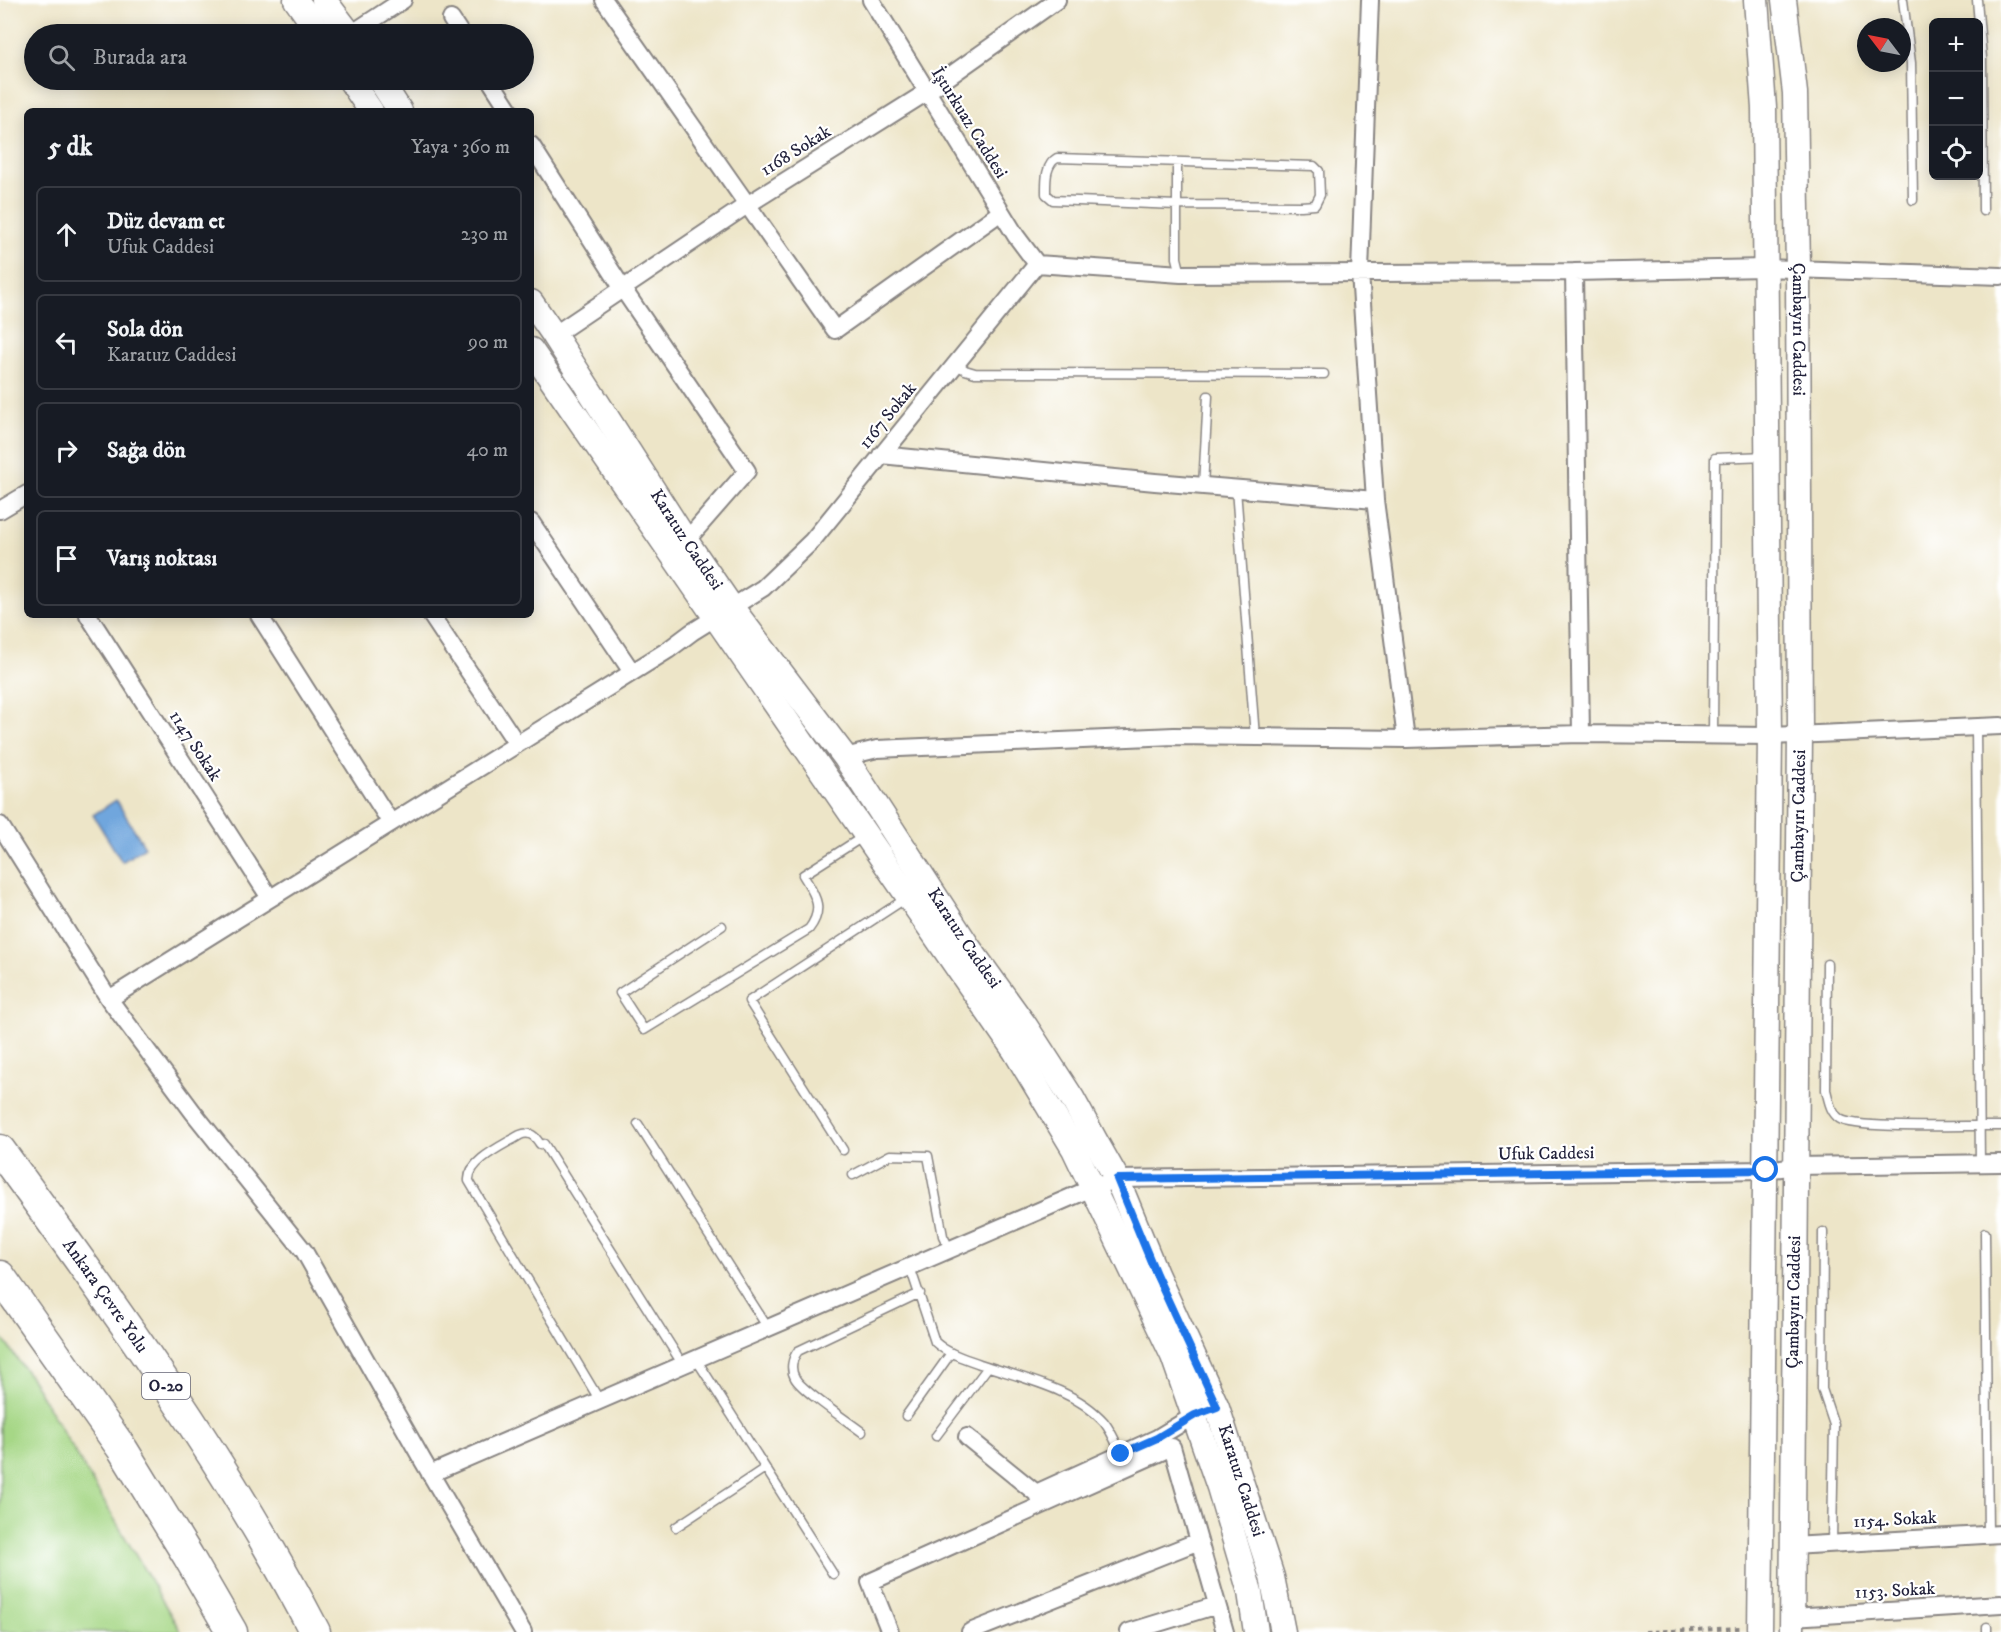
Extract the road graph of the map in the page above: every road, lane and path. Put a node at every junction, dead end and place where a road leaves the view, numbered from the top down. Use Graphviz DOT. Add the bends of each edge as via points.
graph roads {
  1 [pos="296,0"];
  2 [pos="324,0"];
  3 [pos="403,0"];
  4 [pos="604,0"];
  5 [pos="871,0"];
  6 [pos="1057,0"];
  7 [pos="1370,0"];
  8 [pos="1756,0"];
  9 [pos="1784,0"];
  10 [pos="1903,0"];
  11 [pos="1977,0"];
  12 [pos="451,19"];
  13 [pos="313,24"];
  14 [pos="342,24"];
  15 [pos="366,24"];
  16 [pos="454,24"];
  17 [pos="357,90"];
  18 [pos="386,90"];
  19 [pos="496,90"];
  20 [pos="927,92"];
  21 [pos="369,108"];
  22 [pos="398,108"];
  23 [pos="508,108"];
  24 [pos="534,150"];
  25 [pos="1177,162"];
  26 [pos="1913,200"];
  27 [pos="747,205"];
  28 [pos="1177,205"];
  29 [pos="1983,211"];
  30 [pos="1001,212"];
  31 [pos="1037,264"];
  32 [pos="1765,268"];
  33 [pos="1798,268"];
  34 [pos="1360,272"];
  35 [pos="1574,272"];
  36 [pos="1182,274"];
  37 [pos="2001,276"];
  38 [pos="623,289"];
  39 [pos="534,309"];
  40 [pos="554,334"];
  41 [pos="534,354"];
  42 [pos="956,363"];
  43 [pos="1324,374"];
  44 [pos="1208,396"];
  45 [pos="881,455"];
  46 [pos="1767,456"];
  47 [pos="1203,486"];
  48 [pos="1236,489"];
  49 [pos="24,496"];
  50 [pos="1375,500"];
  51 [pos="0,510"];
  52 [pos="534,526"];
  53 [pos="686,541"];
  54 [pos="724,612"];
  55 [pos="90,618"];
  56 [pos="261,618"];
  57 [pos="433,618"];
  58 [pos="632,672"];
  59 [pos="2001,726"];
  60 [pos="1976,727"];
  61 [pos="1581,734"];
  62 [pos="1800,734"];
  63 [pos="1713,735"];
  64 [pos="1770,736"];
  65 [pos="1255,737"];
  66 [pos="1406,739"];
  67 [pos="517,744"];
  68 [pos="845,757"];
  69 [pos="391,823"];
  70 [pos="0,825"];
  71 [pos="866,835"];
  72 [pos="908,897"];
  73 [pos="270,898"];
  74 [pos="722,926"];
  75 [pos="1827,964"];
  76 [pos="109,999"];
  77 [pos="638,1124"];
  78 [pos="1980,1125"];
  79 [pos="2001,1126"];
  80 [pos="0,1150"];
  81 [pos="843,1150"];
  82 [pos="2001,1163"];
  83 [pos="1980,1164"];
  84 [pos="1796,1166"];
  85 [pos="1766,1170"];
  86 [pos="853,1175"];
  87 [pos="1117,1179"];
  88 [pos="1092,1188"];
  89 [pos="1823,1232"];
  90 [pos="1985,1233"];
  91 [pos="950,1250"];
  92 [pos="910,1267"];
  93 [pos="0,1276"];
  94 [pos="920,1293"];
  95 [pos="768,1328"];
  96 [pos="951,1353"];
  97 [pos="690,1362"];
  98 [pos="988,1366"];
  99 [pos="600,1401"];
  100 [pos="1206,1411"];
  101 [pos="906,1416"];
  102 [pos="862,1432"];
  103 [pos="936,1436"];
  104 [pos="967,1437"];
  105 [pos="1121,1454"];
  106 [pos="765,1468"];
  107 [pos="430,1474"];
  108 [pos="676,1527"];
  109 [pos="1995,1534"];
  110 [pos="1199,1541"];
  111 [pos="1832,1543"];
  112 [pos="1792,1546"];
  113 [pos="832,1574"];
  114 [pos="2001,1604"];
  115 [pos="1217,1605"];
  116 [pos="1792,1624"];
  117 [pos="1760,1630"];
  118 [pos="232,1632"];
  119 [pos="315,1632"];
  120 [pos="523,1632"];
  121 [pos="890,1632"];
  122 [pos="970,1632"];
  123 [pos="1129,1632"];
  124 [pos="1225,1632"];
  125 [pos="1256,1632"];
  126 [pos="1283,1632"];
  127 [pos="1645,1632"];
  1 -- 13 [label="main road"];
  2 -- 14 [label="main road"];
  3 -- 15 [label="street"];
  4 -- 27 [label="street"];
  5 -- 20 [label="street, İşturkuaz Caddesi"];
  6 -- 20 [label="street, 1168 Sokak"];
  7 -- 34 [label="street"];
  8 -- 32 [label="main road, Çambayırı Caddesi" via="1764,108"];
  9 -- 33 [label="main road, Çambayırı Caddesi" via="1795,93"];
  10 -- 26 [label="lane" via="1911,63"];
  11 -- 29 [label="lane" via="1982,58"];
  12 -- 16 [label="street"];
  17 -- 21 [label="main road"];
  18 -- 22 [label="main road"];
  19 -- 23 [label="street"];
  20 -- 27 [label="street, 1168 Sokak"];
  20 -- 30 [label="street, İşturkuaz Caddesi"];
  24 -- 38 [label="street"];
  25 -- 28 [label="lane"];
  25 -- 28 [label="lane" via="1057,158 1048,169 1046,194 1053,200"];
  25 -- 28 [label="lane" via="1314,166 1319,171 1320,195 1314,205 1308,206"];
  27 -- 30 [label="street" via="835,330"];
  27 -- 38 [label="street, 1168 Sokak"];
  28 -- 36 [label="lane" via="1177,258"];
  30 -- 31 [label="street, İşturkuaz Caddesi"];
  31 -- 36 [label="street"];
  31 -- 42 [label="street, 1167 Sokak"];
  32 -- 33 [label="street"];
  32 -- 35 [label="street"];
  32 -- 46 [label="main road, Çambayırı Caddesi"];
  33 -- 37 [label="street"];
  33 -- 62 [label="main road, Çambayırı Caddesi"];
  34 -- 35 [label="street"];
  34 -- 36 [label="street"];
  34 -- 50 [label="street"];
  35 -- 61 [label="street"];
  38 -- 40 [label="street, 1168 Sokak"];
  38 -- 53 [label="street" via="747,471"];
  39 -- 40 [label="main road, Karatuz Caddesi"];
  40 -- 53 [label="main road, Karatuz Caddesi"];
  41 -- 54 [label="main road, Karatuz Caddesi"];
  42 -- 43 [label="lane" via="975,373"];
  42 -- 45 [label="street, 1167 Sokak"];
  44 -- 47 [label="lane"];
  45 -- 47 [label="street"];
  45 -- 54 [label="street, 1167 Sokak" via="812,541 763,588"];
  46 -- 63 [label="lane" via="1715,458"];
  46 -- 64 [label="main road, Çambayırı Caddesi"];
  47 -- 48 [label="street"];
  48 -- 50 [label="street"];
  48 -- 65 [label="lane"];
  49 -- 51 [label="street"];
  50 -- 66 [label="street"];
  52 -- 58 [label="street"];
  53 -- 54 [label="main road, Karatuz Caddesi"];
  54 -- 58 [label="street, 1167 Sokak"];
  54 -- 68 [label="main road, Karatuz Caddesi"];
  54 -- 71 [label="main road"];
  55 -- 73 [label="street, 1147 Sokak"];
  56 -- 69 [label="street"];
  57 -- 67 [label="street"];
  58 -- 67 [label="street, 1167 Sokak"];
  59 -- 60 [label="street"];
  60 -- 62 [label="street"];
  60 -- 78 [label="lane"];
  61 -- 63 [label="street"];
  61 -- 66 [label="street"];
  62 -- 64 [label="street"];
  62 -- 84 [label="main road, Çambayırı Caddesi"];
  63 -- 64 [label="street"];
  64 -- 85 [label="main road, Çambayırı Caddesi"];
  65 -- 66 [label="street"];
  65 -- 68 [label="street" via="1174,736 877,749"];
  67 -- 69 [label="street, 1167 Sokak"];
  68 -- 87 [label="main road, Karatuz Caddesi" via="1052,1067"];
  69 -- 73 [label="street, 1167 Sokak"];
  70 -- 76 [label="street"];
  71 -- 72 [label="main road"];
  71 -- 74 [label="lane" via="803,875 818,903 816,918 809,929 644,1030 620,993"];
  72 -- 81 [label="lane" via="749,1001"];
  72 -- 88 [label="main road" via="1015,1051 1074,1149"];
  73 -- 76 [label="street, 1167 Sokak"];
  75 -- 78 [label="lane" via="1826,1090 1830,1108 1840,1119 1856,1123"];
  76 -- 107 [label="street" via="304,1251"];
  77 -- 95 [label="lane"];
  78 -- 79 [label="lane"];
  78 -- 83 [label="lane"];
  80 -- 119 [label="highway, Ankara Çevre Yolu / O-20" via="185,1413 251,1518"];
  82 -- 83 [label="street, Ufuk Caddesi"];
  83 -- 84 [label="street, Ufuk Caddesi"];
  84 -- 85 [label="street, Ufuk Caddesi"];
  84 -- 112 [label="main road, Çambayırı Caddesi"];
  85 -- 87 [label="street, Ufuk Caddesi"];
  85 -- 117 [label="main road, Çambayırı Caddesi"];
  86 -- 91 [label="lane" via="890,1155 928,1156"];
  87 -- 88 [label="street, Ufuk Caddesi"];
  87 -- 100 [label="main road, Karatuz Caddesi"];
  88 -- 91 [label="street, Ufuk Caddesi"];
  88 -- 100 [label="main road" via="1173,1356"];
  89 -- 111 [label="lane" via="1822,1389 1834,1425"];
  90 -- 109 [label="lane"];
  91 -- 92 [label="street, Ufuk Caddesi"];
  92 -- 94 [label="lane"];
  92 -- 95 [label="street, Ufuk Caddesi"];
  93 -- 118 [label="highway" via="123,1450"];
  94 -- 96 [label="lane" via="935,1342"];
  94 -- 102 [label="lane" via="794,1356 792,1368 797,1382"];
  95 -- 97 [label="street, Ufuk Caddesi"];
  96 -- 98 [label="lane"];
  96 -- 101 [label="lane"];
  97 -- 99 [label="street, Ufuk Caddesi"];
  97 -- 99 [label="lane" via="542,1144 532,1135 520,1135 474,1164 468,1181"];
  97 -- 106 [label="lane"];
  98 -- 103 [label="lane"];
  98 -- 105 [label="lane" via="1043,1384 1088,1407 1108,1428"];
  99 -- 107 [label="street, Ufuk Caddesi"];
  100 -- 105 [label="street"];
  100 -- 125 [label="main road" via="1219,1487 1250,1592"];
  100 -- 126 [label="main road, Karatuz Caddesi" via="1272,1577"];
  104 -- 105 [label="street" via="1036,1493"];
  106 -- 108 [label="lane"];
  106 -- 113 [label="lane"];
  107 -- 120 [label="street"];
  109 -- 111 [label="street, 1154. Sokak"];
  110 -- 115 [label="street"];
  110 -- 121 [label="street" via="1172,1447 870,1582"];
  110 -- 122 [label="street"];
  111 -- 112 [label="street, 1154. Sokak"];
  112 -- 116 [label="main road, Çambayırı Caddesi"];
  114 -- 116 [label="street, 1153. Sokak"];
  115 -- 123 [label="street"];
  115 -- 124 [label="street"];
  117 -- 127 [label="path"];
}
